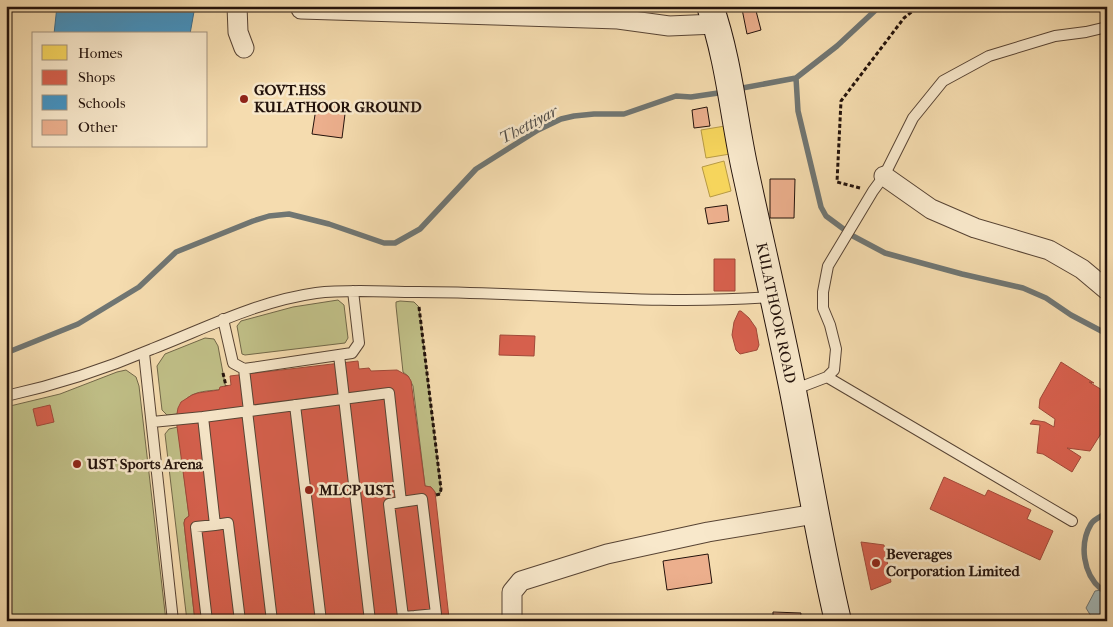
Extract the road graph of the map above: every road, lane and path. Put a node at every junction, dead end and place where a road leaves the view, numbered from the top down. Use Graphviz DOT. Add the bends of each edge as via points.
graph roads {
  1 [pos="236,6"];
  2 [pos="918,6"];
  3 [pos="300,9"];
  4 [pos="713,15"];
  5 [pos="1107,27"];
  6 [pos="244,48"];
  7 [pos="878,184"];
  8 [pos="1107,290"];
  9 [pos="353,291"];
  10 [pos="772,297"];
  11 [pos="419,306"];
  12 [pos="223,319"];
  13 [pos="144,353"];
  14 [pos="339,355"];
  15 [pos="244,369"];
  16 [pos="223,370"];
  17 [pos="827,377"];
  18 [pos="226,386"];
  19 [pos="792,390"];
  20 [pos="6,396"];
  21 [pos="344,399"];
  22 [pos="295,405"];
  23 [pos="248,411"];
  24 [pos="203,417"];
  25 [pos="152,422"];
  26 [pos="436,495"];
  27 [pos="401,502"];
  28 [pos="814,514"];
  29 [pos="1072,521"];
  30 [pos="214,525"];
  31 [pos="415,618"];
  32 [pos="174,621"];
  33 [pos="207,621"];
  34 [pos="240,621"];
  35 [pos="272,621"];
  36 [pos="321,621"];
  37 [pos="370,621"];
  38 [pos="512,621"];
  39 [pos="838,621"];
  1 -- 6 [label="street" via="238,32"];
  2 -- 7 [label="path" via="904,18 841,101 837,182"];
  3 -- 4 [label="street" via="618,19 669,26"];
  4 -- 10 [label="main road, KULATHOOR ROAD"];
  5 -- 7 [label="lane" via="1055,36 989,56 943,80 912,118"];
  7 -- 8 [label="street" via="975,228 1049,250 1082,269"];
  7 -- 17 [label="lane" via="828,266 823,308 836,349 834,370"];
  9 -- 10 [label="lane" via="664,299"];
  9 -- 12 [label="lane" via="315,293 262,305"];
  9 -- 14 [label="lane" via="359,343 352,353"];
  10 -- 19 [label="main road, KULATHOOR ROAD"];
  11 -- 26 [label="path" via="441,489"];
  12 -- 13 [label="lane"];
  12 -- 15 [label="lane" via="233,363"];
  13 -- 20 [label="lane" via="50,386"];
  13 -- 25 [label="lane"];
  14 -- 15 [label="lane"];
  14 -- 21 [label="lane"];
  15 -- 23 [label="lane"];
  16 -- 18 [label="path"];
  17 -- 19 [label="lane"];
  17 -- 29 [label="lane"];
  19 -- 28 [label="main road, KULATHOOR ROAD"];
  21 -- 22 [label="lane"];
  21 -- 27 [label="lane" via="389,393"];
  21 -- 37 [label="lane"];
  22 -- 23 [label="lane"];
  22 -- 36 [label="lane"];
  23 -- 24 [label="lane"];
  23 -- 35 [label="lane"];
  24 -- 25 [label="lane"];
  24 -- 30 [label="lane"];
  25 -- 32 [label="lane"];
  27 -- 31 [label="lane" via="389,504 403,617"];
  27 -- 31 [label="lane" via="422,499 436,614"];
  28 -- 38 [label="street" via="607,554 521,581 512,592"];
  28 -- 39 [label="main road, KULATHOOR ROAD"];
  30 -- 33 [label="lane" via="196,527"];
  30 -- 34 [label="lane" via="228,523"];
}
